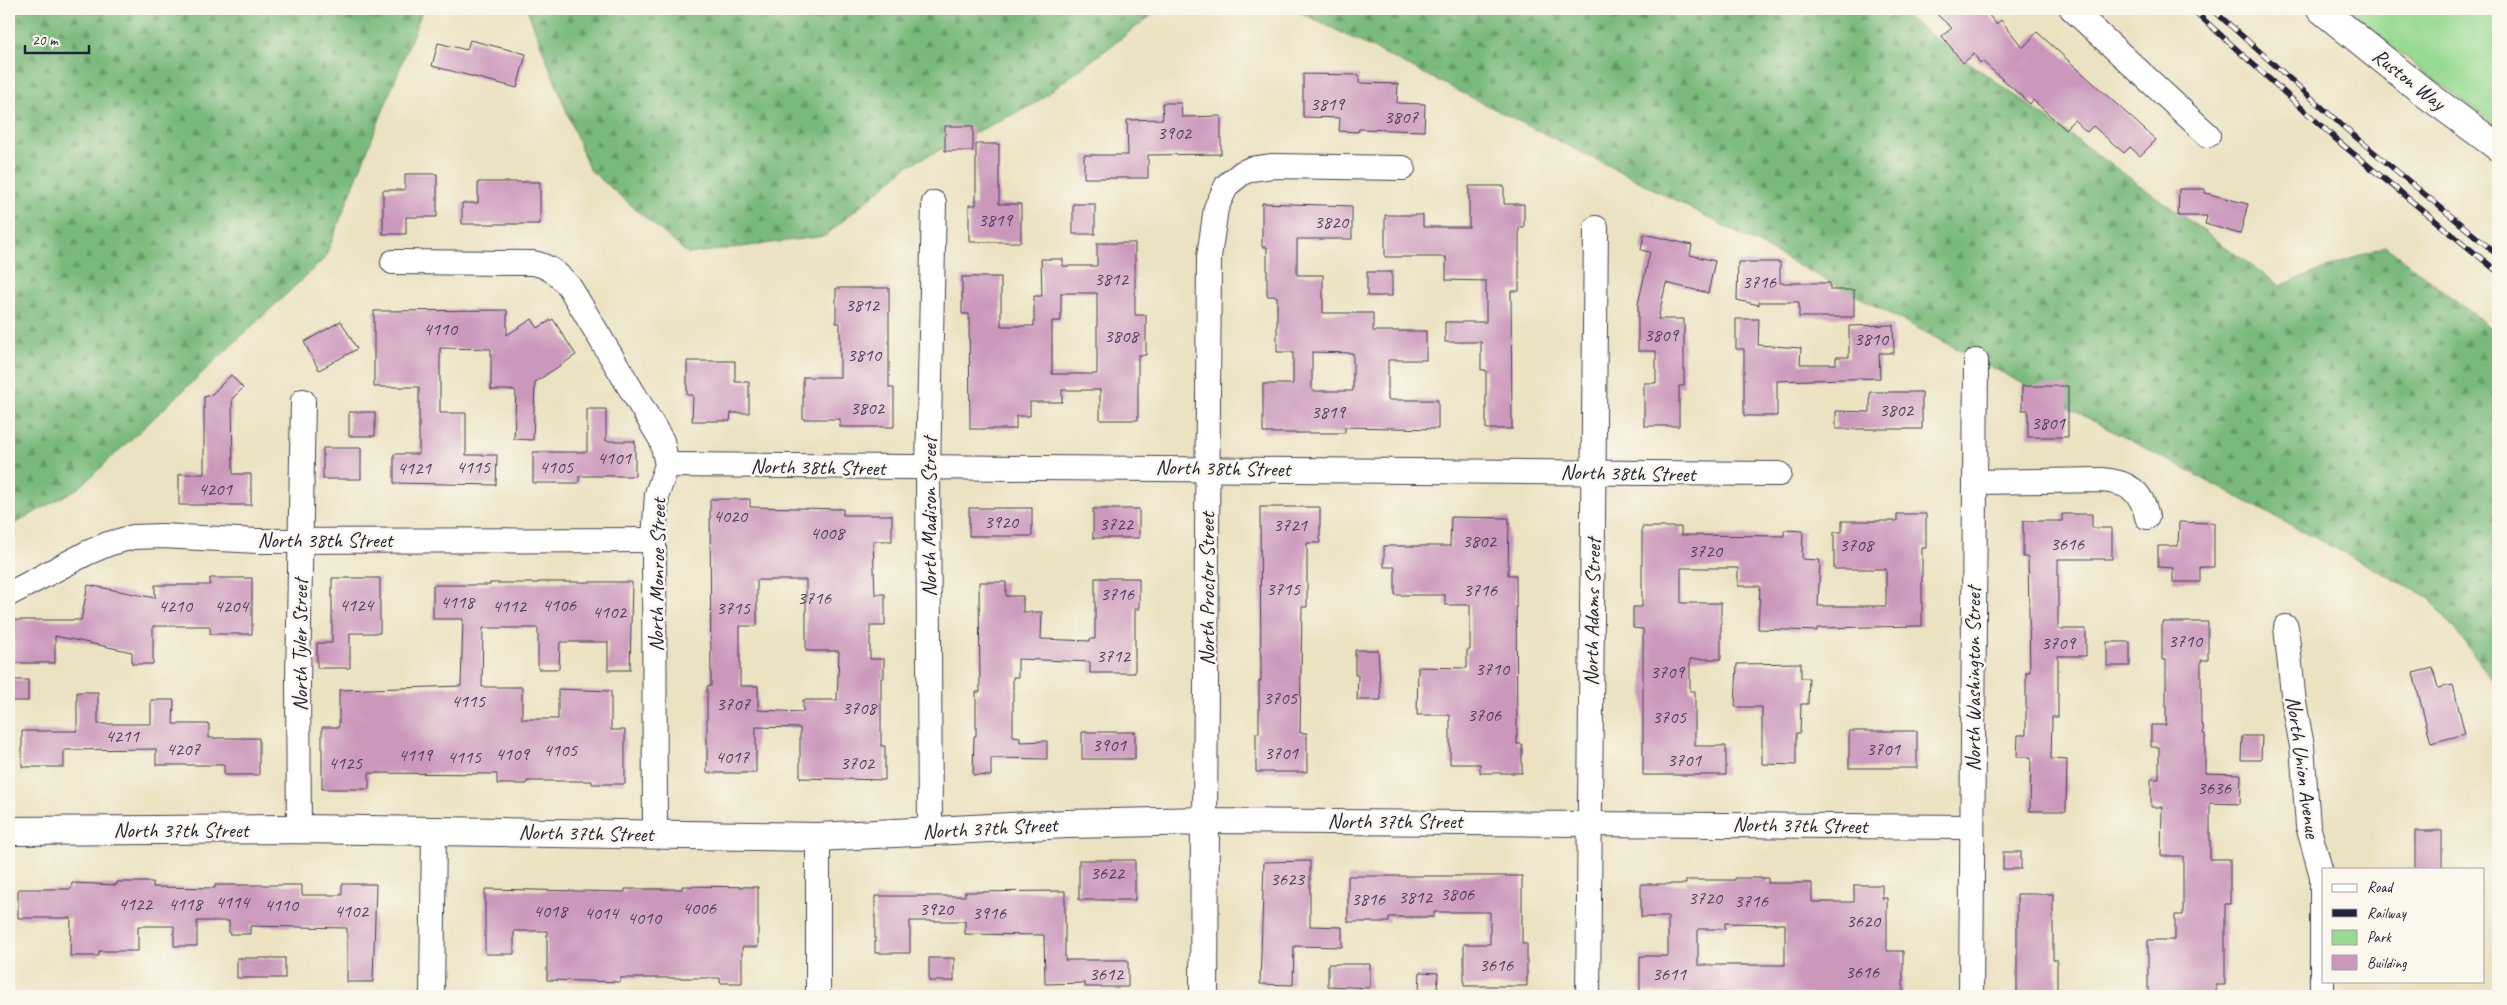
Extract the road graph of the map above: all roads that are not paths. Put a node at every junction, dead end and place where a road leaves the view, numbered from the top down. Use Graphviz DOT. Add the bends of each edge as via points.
graph roads {
  1 [pos="2072,9"];
  2 [pos="2321,9"];
  3 [pos="2208,135"];
  4 [pos="2498,147"];
  5 [pos="1403,168"];
  6 [pos="934,203"];
  7 [pos="1596,228"];
  8 [pos="393,262"];
  9 [pos="1976,361"];
  10 [pos="303,401"];
  11 [pos="667,465"];
  12 [pos="928,468"];
  13 [pos="1207,468"];
  14 [pos="1593,472"];
  15 [pos="1779,474"];
  16 [pos="1975,482"];
  17 [pos="2147,517"];
  18 [pos="301,540"];
  19 [pos="654,540"];
  20 [pos="9,594"];
  21 [pos="2286,627"];
  22 [pos="1205,821"];
  23 [pos="1590,822"];
  24 [pos="1972,827"];
  25 [pos="299,829"];
  26 [pos="9,831"];
  27 [pos="930,831"];
  28 [pos="434,832"];
  29 [pos="655,834"];
  30 [pos="818,837"];
  31 [pos="432,996"];
  32 [pos="818,996"];
  33 [pos="1204,996"];
  34 [pos="1588,996"];
  35 [pos="1971,996"];
  36 [pos="2322,996"];
  1 -- 3 [label="street"];
  2 -- 4 [label="street, Ruston Way"];
  5 -- 13 [label="street, North Proctor Street" via="1273,166 1251,169 1227,185 1216,208 1209,257"];
  6 -- 12 [label="street, North Madison Street"];
  7 -- 14 [label="street, North Adams Street"];
  8 -- 11 [label="street" via="532,262 546,265 559,275 579,303 662,441"];
  9 -- 16 [label="street, North Washington Street"];
  10 -- 18 [label="street, North Tyler Street"];
  11 -- 12 [label="street, North 38th Street"];
  11 -- 19 [label="street, North Monroe Street" via="657,494"];
  12 -- 13 [label="street, North 38th Street"];
  12 -- 27 [label="street, North Madison Street"];
  13 -- 14 [label="street, North 38th Street"];
  13 -- 22 [label="street, North Proctor Street"];
  14 -- 15 [label="street, North 38th Street"];
  14 -- 23 [label="street, North Adams Street"];
  16 -- 17 [label="street" via="2121,482 2139,494"];
  16 -- 24 [label="street, North Washington Street"];
  18 -- 19 [label="street, North 38th Street"];
  18 -- 20 [label="street, North 38th Street" via="133,537 87,553"];
  18 -- 25 [label="street, North Tyler Street"];
  19 -- 29 [label="street, North Monroe Street"];
  21 -- 36 [label="street, North Union Avenue" via="2302,746 2308,826 2322,876"];
  22 -- 23 [label="street, North 37th Street"];
  22 -- 27 [label="street, North 37th Street"];
  22 -- 33 [label="street, North Proctor Street"];
  23 -- 24 [label="street, North 37th Street"];
  23 -- 34 [label="street, North Adams Street"];
  24 -- 35 [label="street, North Washington Street"];
  25 -- 26 [label="street, North 37th Street"];
  25 -- 28 [label="street, North 37th Street"];
  27 -- 30 [label="street, North 37th Street"];
  28 -- 29 [label="street, North 37th Street"];
  28 -- 31 [label="street"];
  29 -- 30 [label="street, North 37th Street"];
  30 -- 32 [label="street"];
}
